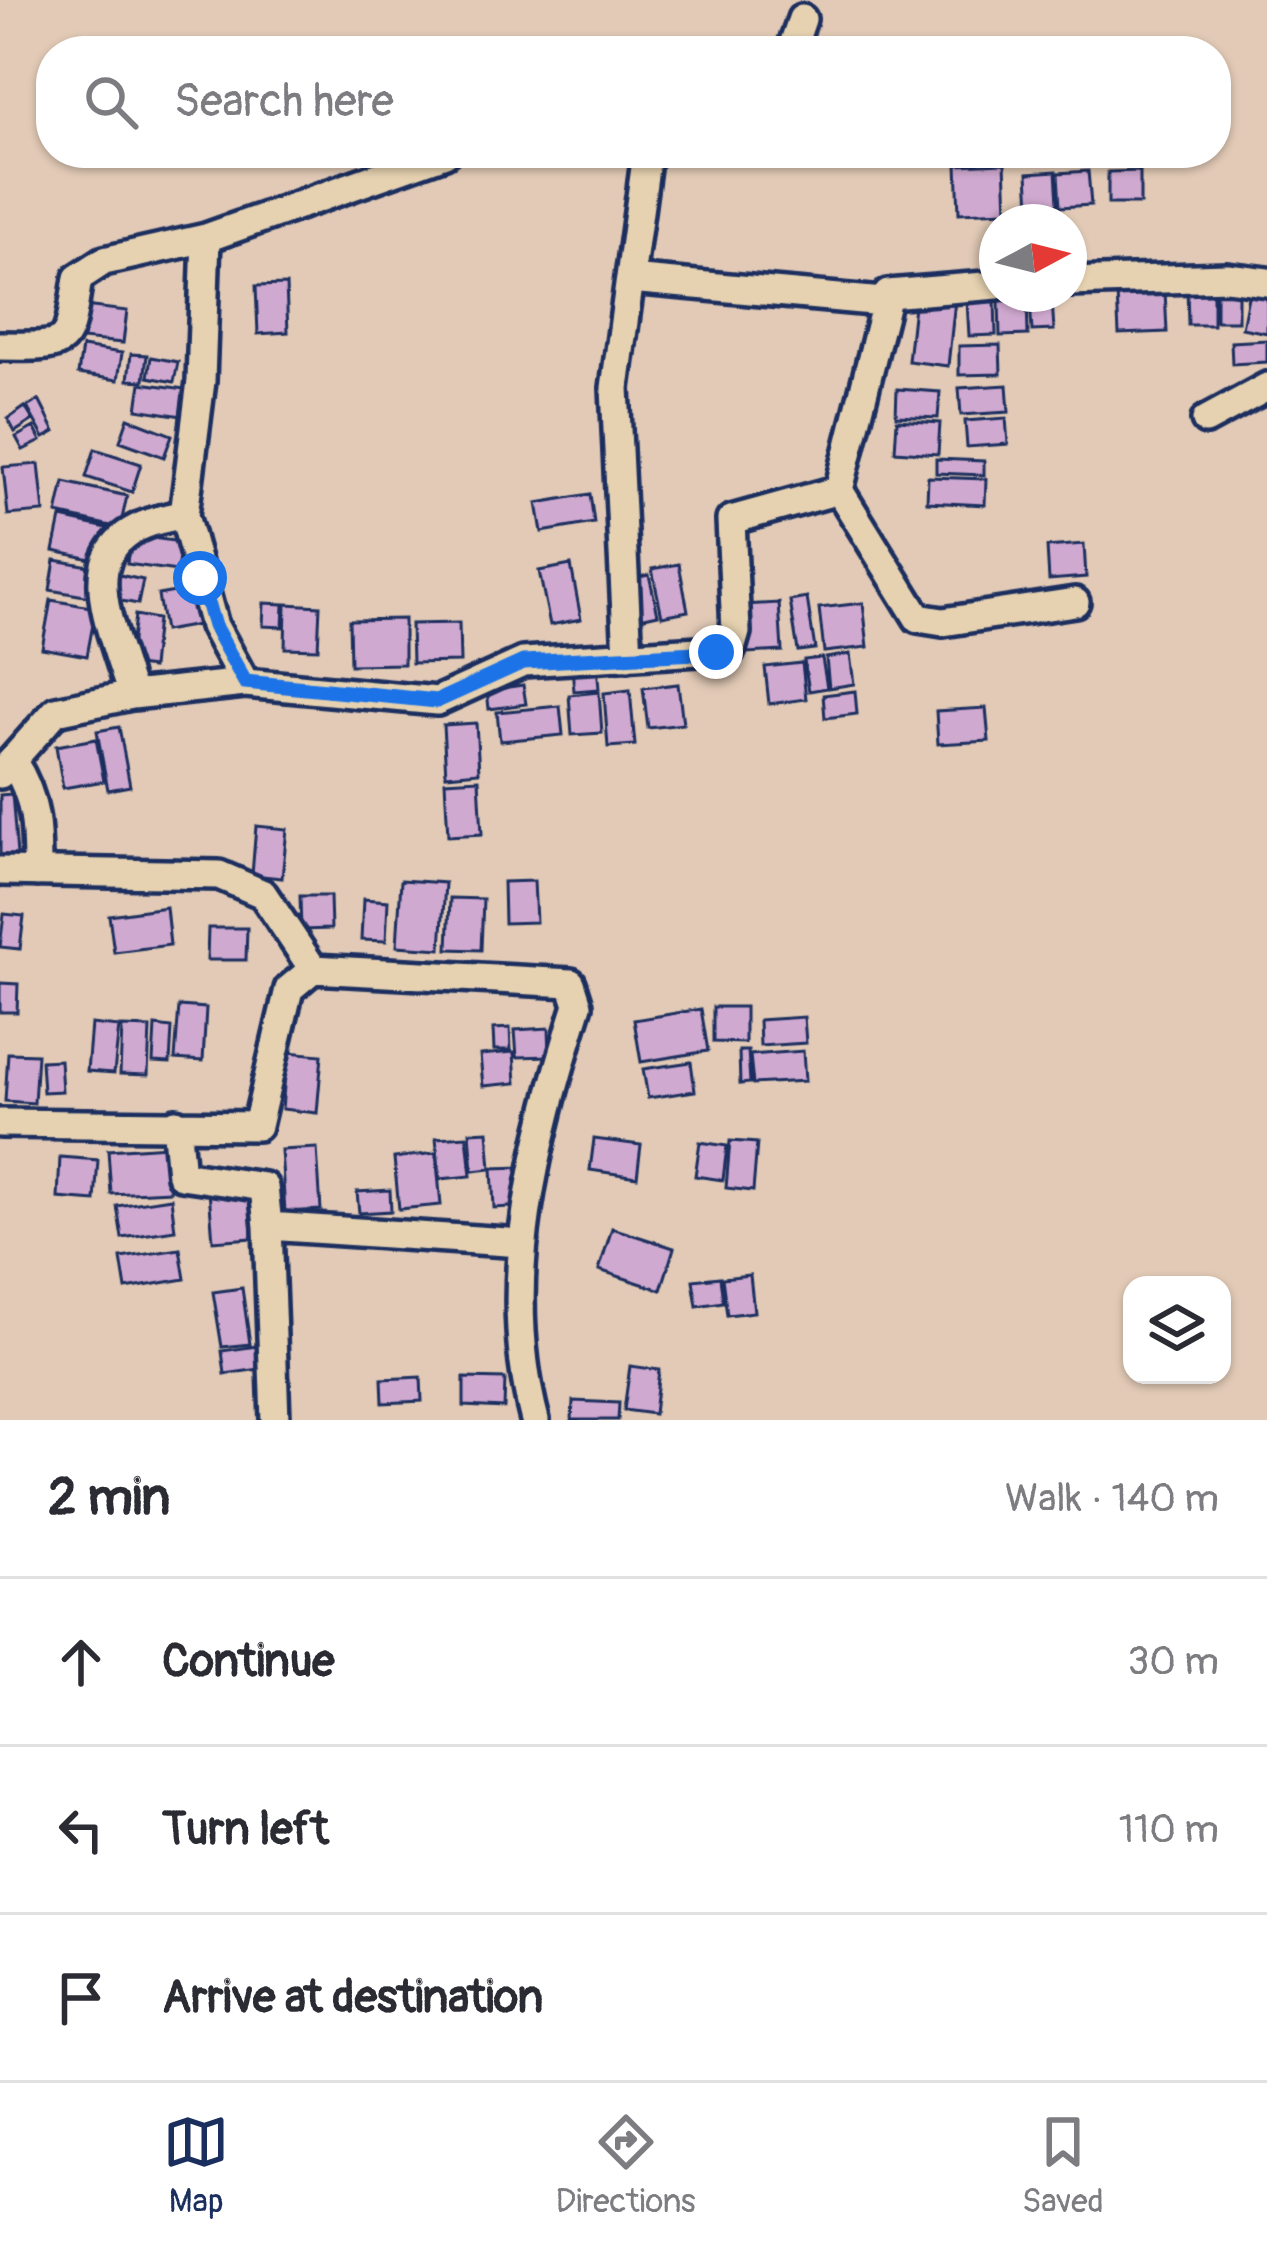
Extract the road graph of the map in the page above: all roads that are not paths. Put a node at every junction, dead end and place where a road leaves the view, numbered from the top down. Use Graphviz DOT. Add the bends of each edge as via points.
graph roads {
  1 [pos="802,19"];
  2 [pos="796,36"];
  3 [pos="403,168"];
  4 [pos="645,168"];
  5 [pos="206,238"];
  6 [pos="630,279"];
  7 [pos="1087,281"];
  8 [pos="1267,282"];
  9 [pos="979,286"];
  10 [pos="883,302"];
  11 [pos="0,346"];
  12 [pos="1267,387"];
  13 [pos="1206,420"];
  14 [pos="838,490"];
  15 [pos="184,515"];
  16 [pos="1075,602"];
  17 [pos="628,656"];
  18 [pos="245,682"];
  19 [pos="132,694"];
  20 [pos="6,768"];
  21 [pos="0,871"];
  22 [pos="37,872"];
  23 [pos="313,969"];
  24 [pos="0,1124"];
  25 [pos="176,1124"];
  26 [pos="268,1226"];
  27 [pos="522,1243"];
  28 [pos="275,1420"];
  29 [pos="535,1420"];
  1 -- 2 [label="street"];
  3 -- 5 [label="street"];
  4 -- 6 [label="street"];
  5 -- 11 [label="street" via="85,269 64,340"];
  5 -- 15 [label="street" via="201,381"];
  6 -- 10 [label="street"];
  6 -- 17 [label="street" via="615,388"];
  7 -- 8 [label="street"];
  9 -- 10 [label="street" via="899,289"];
  10 -- 14 [label="street"];
  12 -- 13 [label="street"];
  14 -- 16 [label="street" via="918,618 943,622"];
  14 -- 17 [label="street" via="731,520 731,649"];
  15 -- 18 [label="street" via="214,626"];
  15 -- 19 [label="street" via="124,531 106,555 100,592"];
  17 -- 18 [label="street" via="523,662 437,701"];
  18 -- 19 [label="street"];
  19 -- 20 [label="street" via="56,712"];
  20 -- 22 [label="street" via="26,782 38,818"];
  21 -- 22 [label="street"];
  22 -- 23 [label="street" via="219,875 263,894"];
  23 -- 25 [label="street" via="289,989 256,1126"];
  23 -- 27 [label="street" via="571,983 578,1005 536,1140"];
  24 -- 25 [label="street"];
  25 -- 26 [label="street" via="181,1175 264,1187"];
  26 -- 27 [label="street"];
  26 -- 28 [label="street"];
  27 -- 29 [label="street" via="520,1362"];
}
